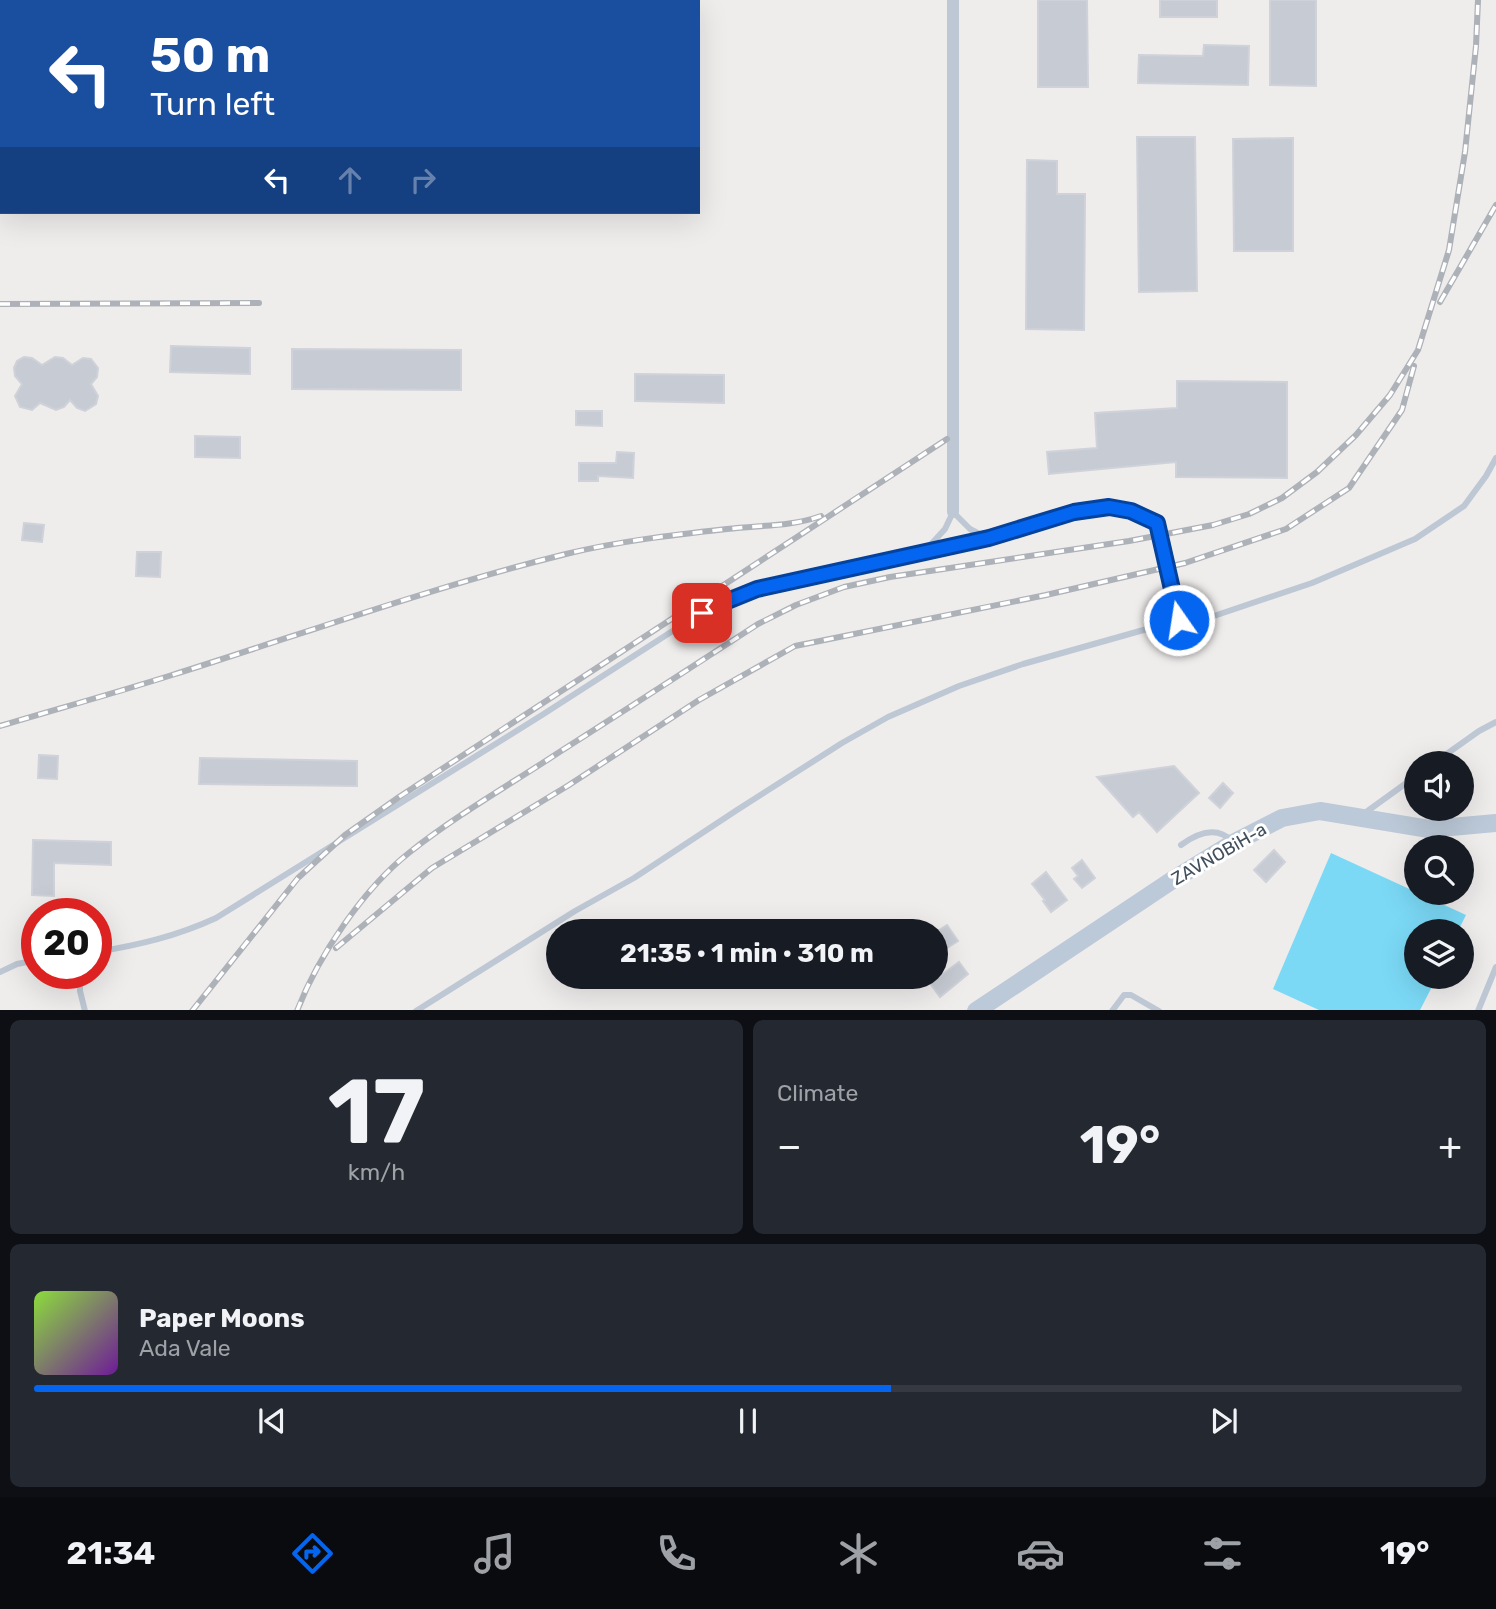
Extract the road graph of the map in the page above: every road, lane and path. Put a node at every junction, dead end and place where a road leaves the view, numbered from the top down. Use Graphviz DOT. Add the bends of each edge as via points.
graph roads {
  1 [pos="953,0"];
  2 [pos="1496,458"];
  3 [pos="953,512"];
  4 [pos="989,538"];
  5 [pos="922,553"];
  6 [pos="1179,620"];
  7 [pos="1496,722"];
  8 [pos="1451,751"];
  9 [pos="1404,785"];
  10 [pos="1358,818"];
  11 [pos="1496,823"];
  12 [pos="1233,843"];
  13 [pos="1181,845"];
  14 [pos="112,949"];
  15 [pos="21,963"];
  16 [pos="1496,967"];
  17 [pos="0,972"];
  18 [pos="80,989"];
  19 [pos="85,1010"];
  20 [pos="416,1010"];
  21 [pos="976,1010"];
  22 [pos="1112,1010"];
  23 [pos="1159,1010"];
  24 [pos="1478,1010"];
  1 -- 3 [label="street"];
  2 -- 6 [label="lane" via="1464,506 1415,539 1312,583 1199,621"];
  3 -- 4 [label="lane" via="970,529"];
  3 -- 5 [label="lane" via="945,529"];
  4 -- 5 [label="lane"];
  4 -- 6 [label="lane" via="1074,512 1109,507 1138,513 1157,523"];
  5 -- 14 [label="lane" via="757,589 720,604 216,918 185,932"];
  6 -- 20 [label="lane" via="1023,664 888,717"];
  7 -- 8 [label="lane"];
  9 -- 10 [label="lane"];
  10 -- 11 [label="main road, ZAVNOBiH-a" via="1429,829"];
  10 -- 12 [label="main road, ZAVNOBiH-a" via="1320,811 1301,813"];
  12 -- 13 [label="lane" via="1223,834 1205,833"];
  12 -- 21 [label="main road, ZAVNOBiH-a"];
  15 -- 17 [label="lane"];
  16 -- 24 [label="lane"];
  18 -- 19 [label="lane"];
  22 -- 23 [label="lane" via="1124,995"];
}
